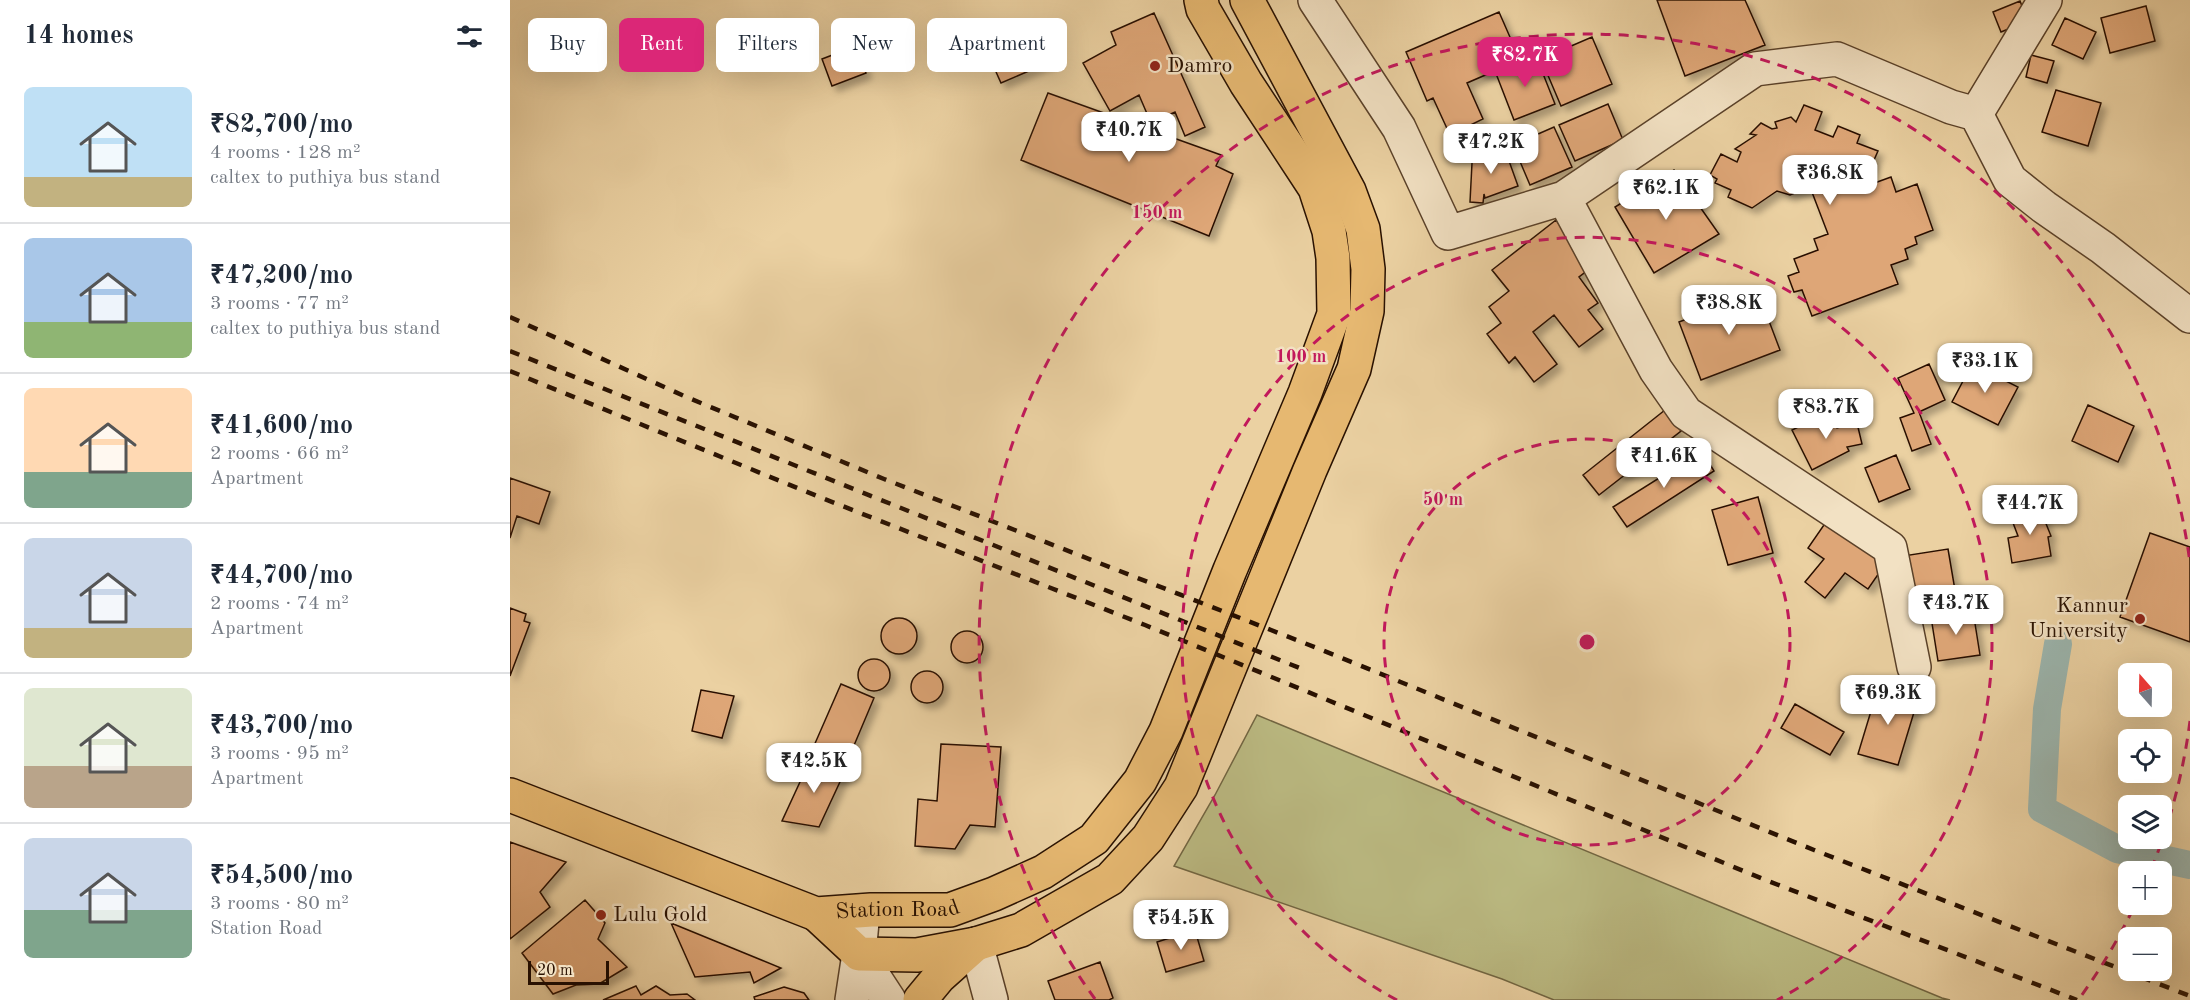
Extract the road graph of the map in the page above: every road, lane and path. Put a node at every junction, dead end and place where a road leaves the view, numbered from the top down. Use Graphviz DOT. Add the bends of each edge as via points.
graph roads {
  1 [pos="1201,0"];
  2 [pos="1247,0"];
  3 [pos="1315,0"];
  4 [pos="2045,0"];
  5 [pos="1976,114"];
  6 [pos="1564,198"];
  7 [pos="2190,316"];
  8 [pos="1914,667"];
  9 [pos="510,795"];
  10 [pos="863,911"];
  11 [pos="816,914"];
  12 [pos="976,944"];
  13 [pos="859,954"];
  14 [pos="852,1000"];
  15 [pos="889,1000"];
  16 [pos="920,1000"];
  17 [pos="991,1000"];
  1 -- 10 [label="main road, Station Road" via="1246,83 1315,188 1329,231 1334,314 1305,393 1166,731 1140,781 1094,839 1043,872 950,909"];
  2 -- 12 [label="main road" via="1350,191 1363,229 1368,269 1367,311 1354,369 1181,787 1148,838 1110,879 1021,930"];
  3 -- 6 [label="street" via="1399,128 1448,233"];
  4 -- 5 [label="street"];
  5 -- 6 [label="street" via="1837,59 1755,69"];
  5 -- 7 [label="street" via="2010,180"];
  6 -- 8 [label="street" via="1656,369 1686,413 1890,548"];
  9 -- 11 [label="main road, Station Road"];
  10 -- 11 [label="main road, Station Road"];
  10 -- 13 [label="street"];
  11 -- 13 [label="main road"];
  12 -- 13 [label="main road" via="917,955"];
  12 -- 16 [label="main road"];
  12 -- 17 [label="street"];
  13 -- 14 [label="street"];
  13 -- 15 [label="street"];
}
